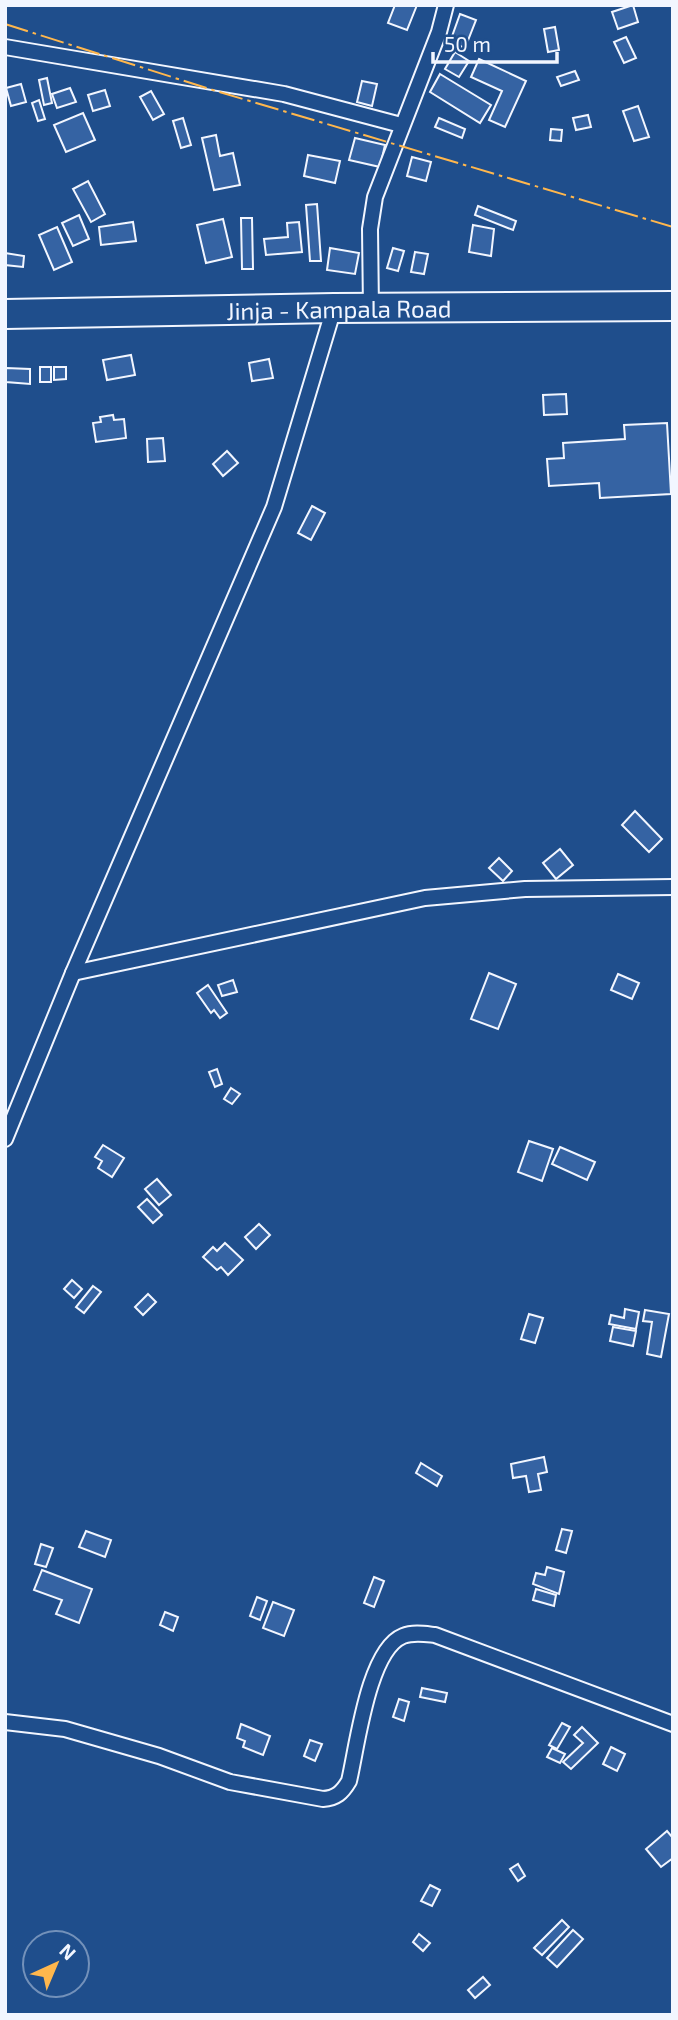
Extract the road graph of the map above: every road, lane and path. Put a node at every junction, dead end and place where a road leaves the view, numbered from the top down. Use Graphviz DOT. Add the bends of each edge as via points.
graph roads {
  1 [pos="446,5"];
  2 [pos="5,47"];
  3 [pos="401,125"];
  4 [pos="673,306"];
  5 [pos="334,308"];
  6 [pos="371,309"];
  7 [pos="5,314"];
  8 [pos="673,887"];
  9 [pos="73,973"];
  10 [pos="5,1139"];
  11 [pos="5,1722"];
  12 [pos="673,1724"];
  1 -- 3 [label="street"];
  2 -- 3 [label="street" via="284,94"];
  3 -- 6 [label="street" via="375,197 370,229"];
  4 -- 6 [label="highway, Jinja - Kampala Road"];
  5 -- 6 [label="highway, Jinja - Kampala Road"];
  5 -- 7 [label="highway, Jinja - Kampala Road"];
  5 -- 9 [label="street" via="274,507"];
  8 -- 9 [label="street" via="525,889 425,898"];
  9 -- 10 [label="street"];
  11 -- 12 [label="street" via="65,1729 230,1782 334,1798 349,1781 374,1672 386,1650 401,1636 419,1633 435,1635"];
}
